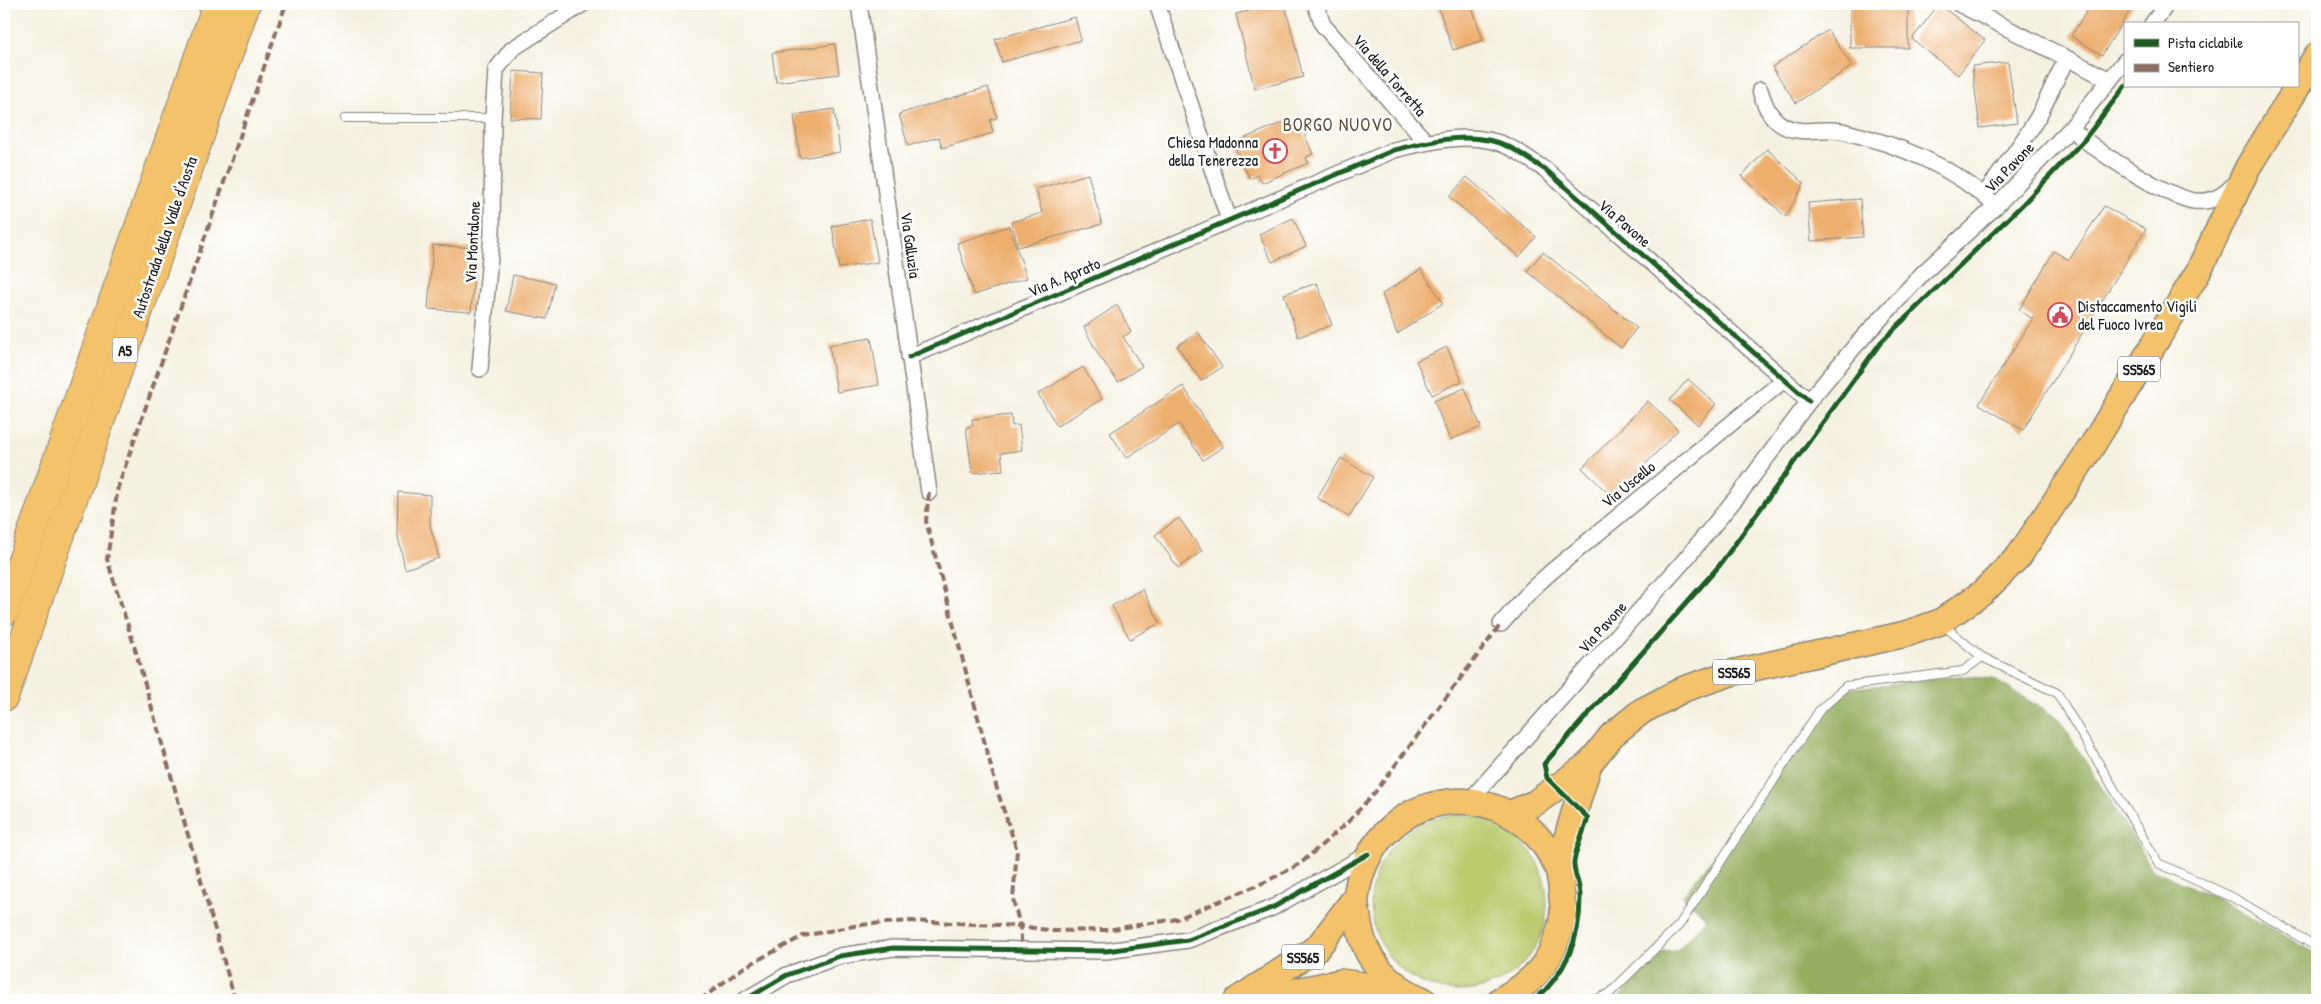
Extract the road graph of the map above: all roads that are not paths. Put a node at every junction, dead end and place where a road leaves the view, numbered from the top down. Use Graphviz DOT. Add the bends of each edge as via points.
graph roads {
  1 [pos="217,4"];
  2 [pos="246,4"];
  3 [pos="583,4"];
  4 [pos="859,4"];
  5 [pos="1157,4"];
  6 [pos="1315,4"];
  7 [pos="1959,4"];
  8 [pos="2167,4"];
  9 [pos="2154,22"];
  10 [pos="2317,55"];
  11 [pos="2067,59"];
  12 [pos="2124,62"];
  13 [pos="2110,80"];
  14 [pos="2298,86"];
  15 [pos="2297,88"];
  16 [pos="1760,90"];
  17 [pos="345,118"];
  18 [pos="493,118"];
  19 [pos="2071,128"];
  20 [pos="1426,142"];
  21 [pos="1394,150"];
  22 [pos="2248,167"];
  23 [pos="1984,195"];
  24 [pos="1996,206"];
  25 [pos="1229,220"];
  26 [pos="909,357"];
  27 [pos="480,369"];
  28 [pos="1784,380"];
  29 [pos="1810,401"];
  30 [pos="929,492"];
  31 [pos="4,612"];
  32 [pos="1940,622"];
  33 [pos="1502,624"];
  34 [pos="1982,657"];
  35 [pos="4,697"];
  36 [pos="1589,764"];
  37 [pos="1470,800"];
  38 [pos="1511,813"];
  39 [pos="1368,854"];
  40 [pos="1558,867"];
  41 [pos="1355,898"];
  42 [pos="2317,947"];
  43 [pos="1400,990"];
  44 [pos="745,1000"];
  45 [pos="1237,1000"];
  46 [pos="1250,1000"];
  47 [pos="1423,1000"];
  48 [pos="1500,1000"];
  49 [pos="1595,1000"];
  1 -- 31 [label="highway, Autostrada della Valle d'Aosta / A5"];
  2 -- 35 [label="highway, Autostrada della Valle d'Aosta / A5"];
  3 -- 18 [label="street, Via Montalone" via="512,49 496,70"];
  4 -- 26 [label="street, Via Galluzia"];
  5 -- 25 [label="street"];
  6 -- 20 [label="street, Via della Torretta" via="1323,25"];
  7 -- 11 [label="street"];
  8 -- 9 [label="street"];
  10 -- 14 [label="main road, SS565"];
  11 -- 13 [label="street"];
  11 -- 23 [label="street" via="2040,113"];
  12 -- 13 [label="street, Via Pavone"];
  13 -- 19 [label="street, Via Pavone"];
  15 -- 22 [label="main road, SS565"];
  16 -- 23 [label="street" via="1772,117 1782,125 1801,132 1820,129 1840,131 1891,144 1964,180"];
  17 -- 18 [label="lane"];
  18 -- 27 [label="street, Via Montalone" via="492,234"];
  19 -- 22 [label="street" via="2084,140 2166,192 2194,201 2225,195"];
  19 -- 24 [label="street, Via Pavone"];
  20 -- 21 [label="street, Via Pavone"];
  20 -- 28 [label="street, Via Pavone" via="1477,138 1508,147 1546,170"];
  21 -- 25 [label="street, Via A. Aprato"];
  22 -- 32 [label="main road, SS565" via="2198,272 2042,523 2019,556 1982,594"];
  23 -- 24 [label="street"];
  24 -- 29 [label="street, Via Pavone" via="1923,273 1856,345"];
  25 -- 26 [label="street, Via A. Aprato"];
  26 -- 30 [label="street, Via Galluzia"];
  28 -- 29 [label="street, Via Pavone"];
  28 -- 33 [label="street, Via Uscello" via="1552,571"];
  29 -- 37 [label="street, Via Pavone" via="1683,562"];
  32 -- 34 [label="lane"];
  32 -- 36 [label="main road, SS565" via="1906,634 1731,673 1684,689 1642,711 1612,736"];
  34 -- 42 [label="lane" via="2057,693 2158,864 2232,897"];
  34 -- 49 [label="lane" via="1963,671 1846,686 1832,698 1819,711 1680,924 1610,993"];
  36 -- 38 [label="main road, SS565" via="1536,803"];
  36 -- 40 [label="main road, SS565"];
  37 -- 38 [label="main road, SS565"];
  37 -- 39 [label="main road, SS565" via="1423,806 1388,829"];
  38 -- 40 [label="main road, SS565" via="1538,834"];
  39 -- 41 [label="main road, SS565"];
  39 -- 44 [label="street" via="1272,908 1188,940 1106,951 892,948 840,956 787,974"];
  40 -- 48 [label="main road, SS565" via="1564,916 1552,953 1532,979"];
  41 -- 43 [label="main road, SS565" via="1361,938 1376,967"];
  41 -- 45 [label="main road, SS565" via="1318,947"];
  43 -- 46 [label="main road, SS565" via="1341,982"];
  43 -- 47 [label="main road, SS565"];
}
